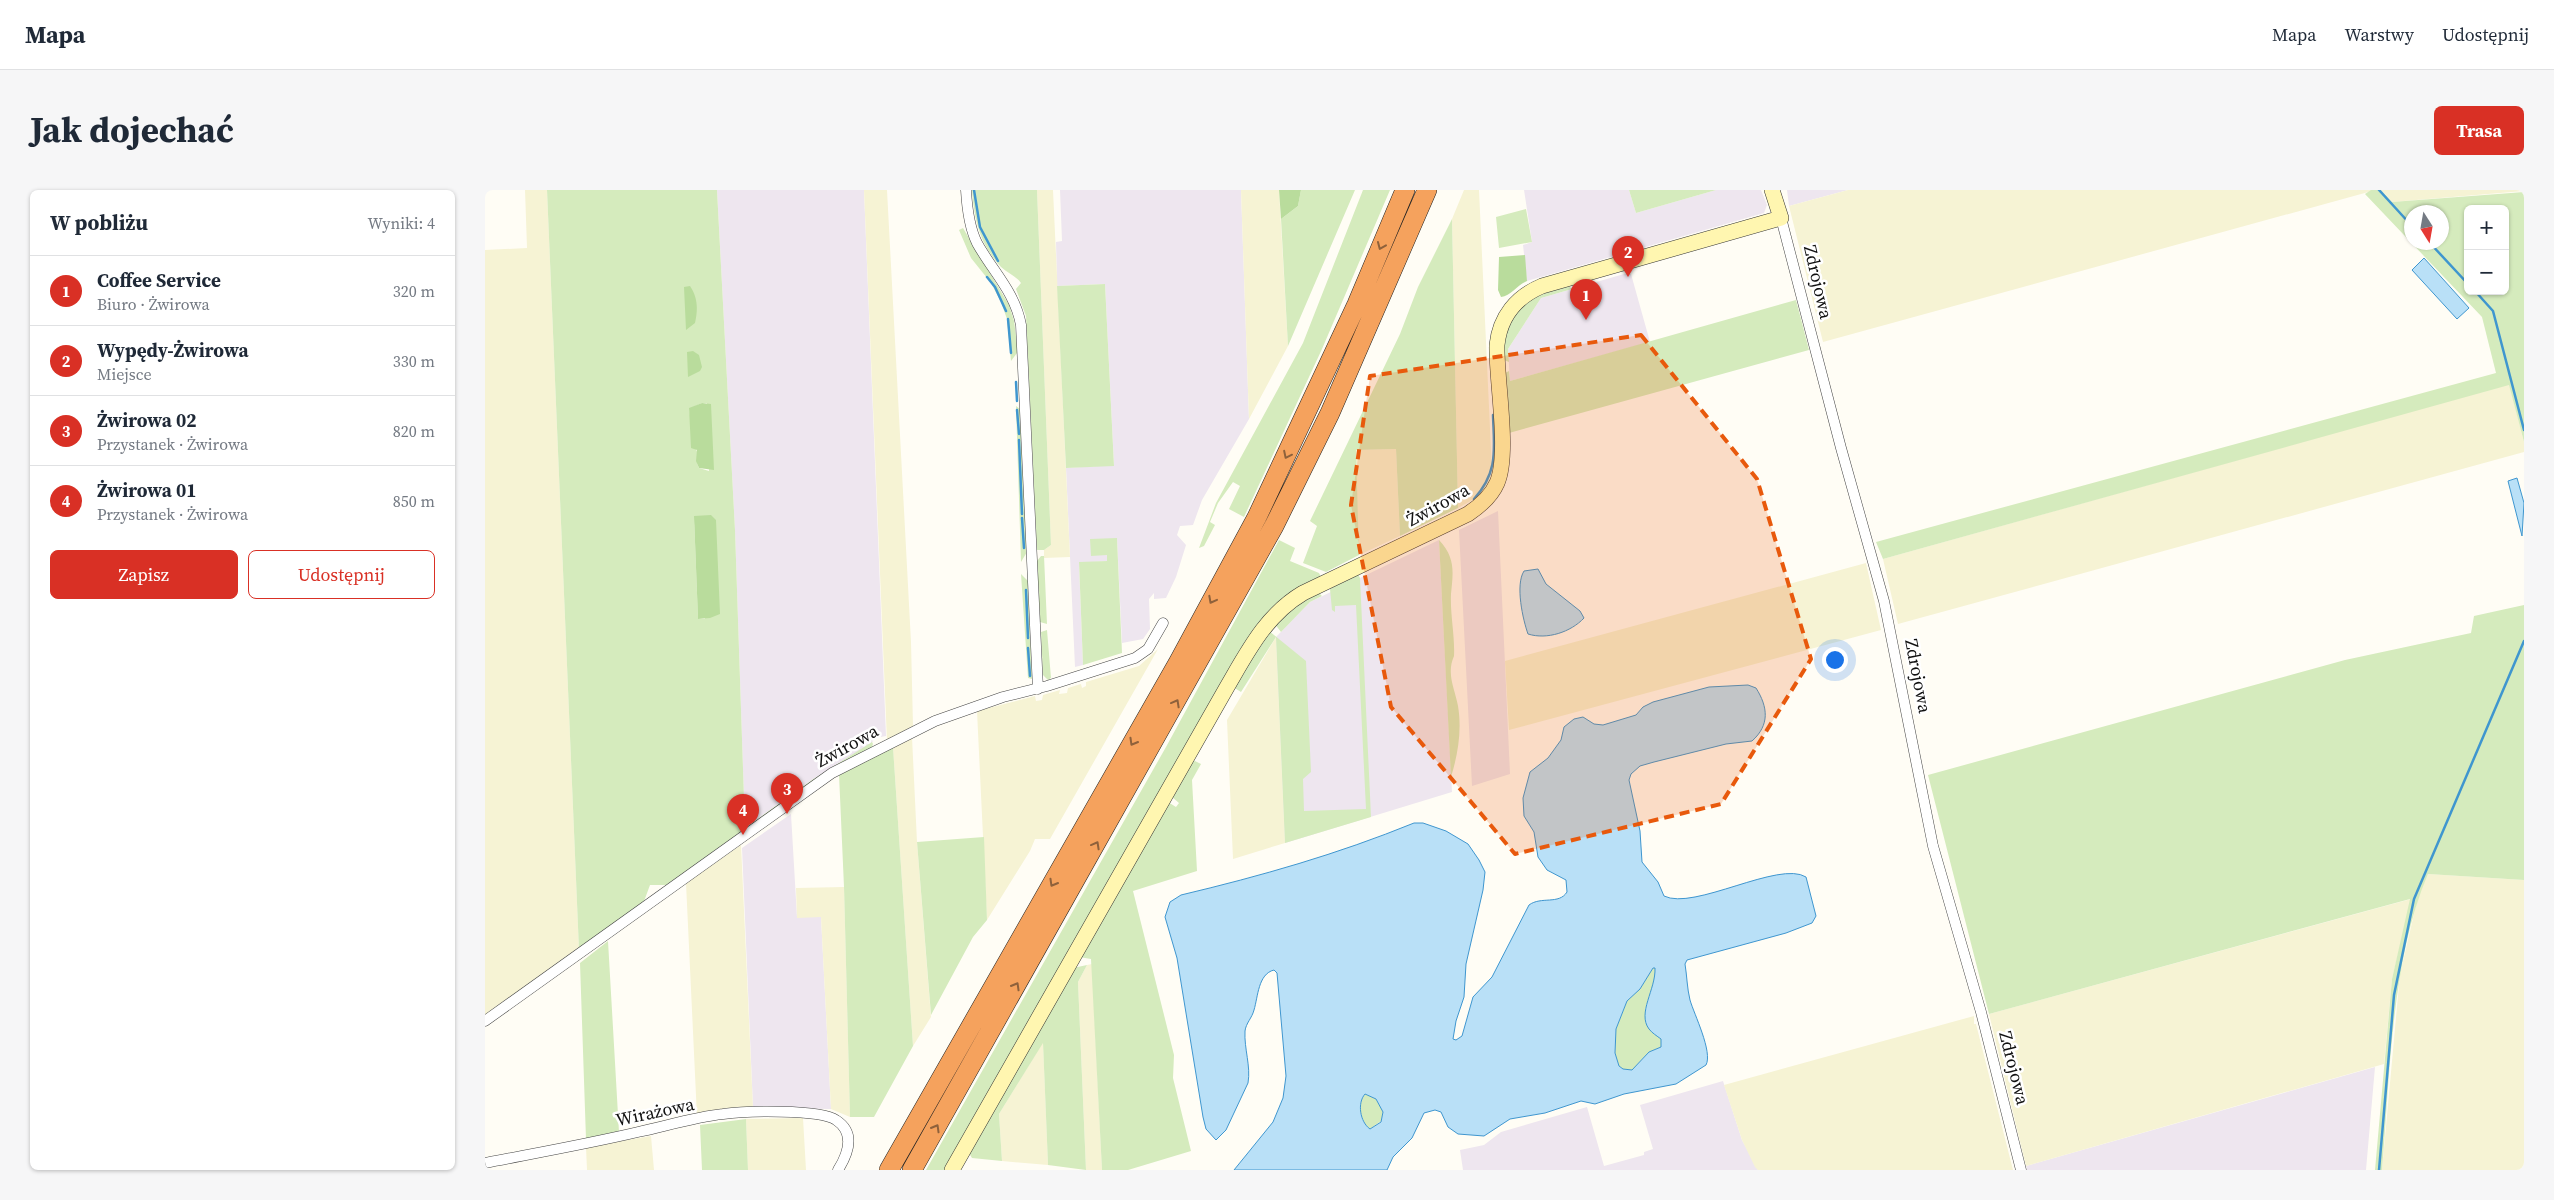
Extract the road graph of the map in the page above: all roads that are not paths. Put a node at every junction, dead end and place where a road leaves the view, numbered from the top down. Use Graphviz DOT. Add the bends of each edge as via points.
graph roads {
  1 [pos="966,190"];
  2 [pos="1405,190"];
  3 [pos="1427,190"];
  4 [pos="1772,190"];
  5 [pos="1781,218"];
  6 [pos="1163,623"];
  7 [pos="1038,689"];
  8 [pos="485,1021"];
  9 [pos="485,1163"];
  10 [pos="838,1170"];
  11 [pos="889,1170"];
  12 [pos="912,1170"];
  13 [pos="952,1170"];
  14 [pos="2021,1170"];
  1 -- 7 [label="street" via="975,238 1010,291 1021,325"];
  2 -- 11 [label="highway, one-way" via="1357,304 1257,517 1178,663"];
  12 -- 3 [label="highway, one-way" via="1275,526 1330,413"];
  4 -- 5 [label="street, Zdrojowa"];
  5 -- 13 [label="street, Żwirowa" via="1542,286 1527,293 1510,309 1499,329 1497,345 1502,460 1497,483 1489,496 1468,514 1303,593 1267,622"];
  5 -- 14 [label="street, Zdrojowa" via="1884,601 1933,846 1981,1012"];
  6 -- 7 [label="street, Żwirowa" via="1148,649 1139,656"];
  7 -- 8 [label="street, Żwirowa" via="1003,697 935,721 832,773"];
  9 -- 10 [label="street, Wirażowa" via="723,1114 789,1113 833,1118 845,1129 849,1142"];
}
